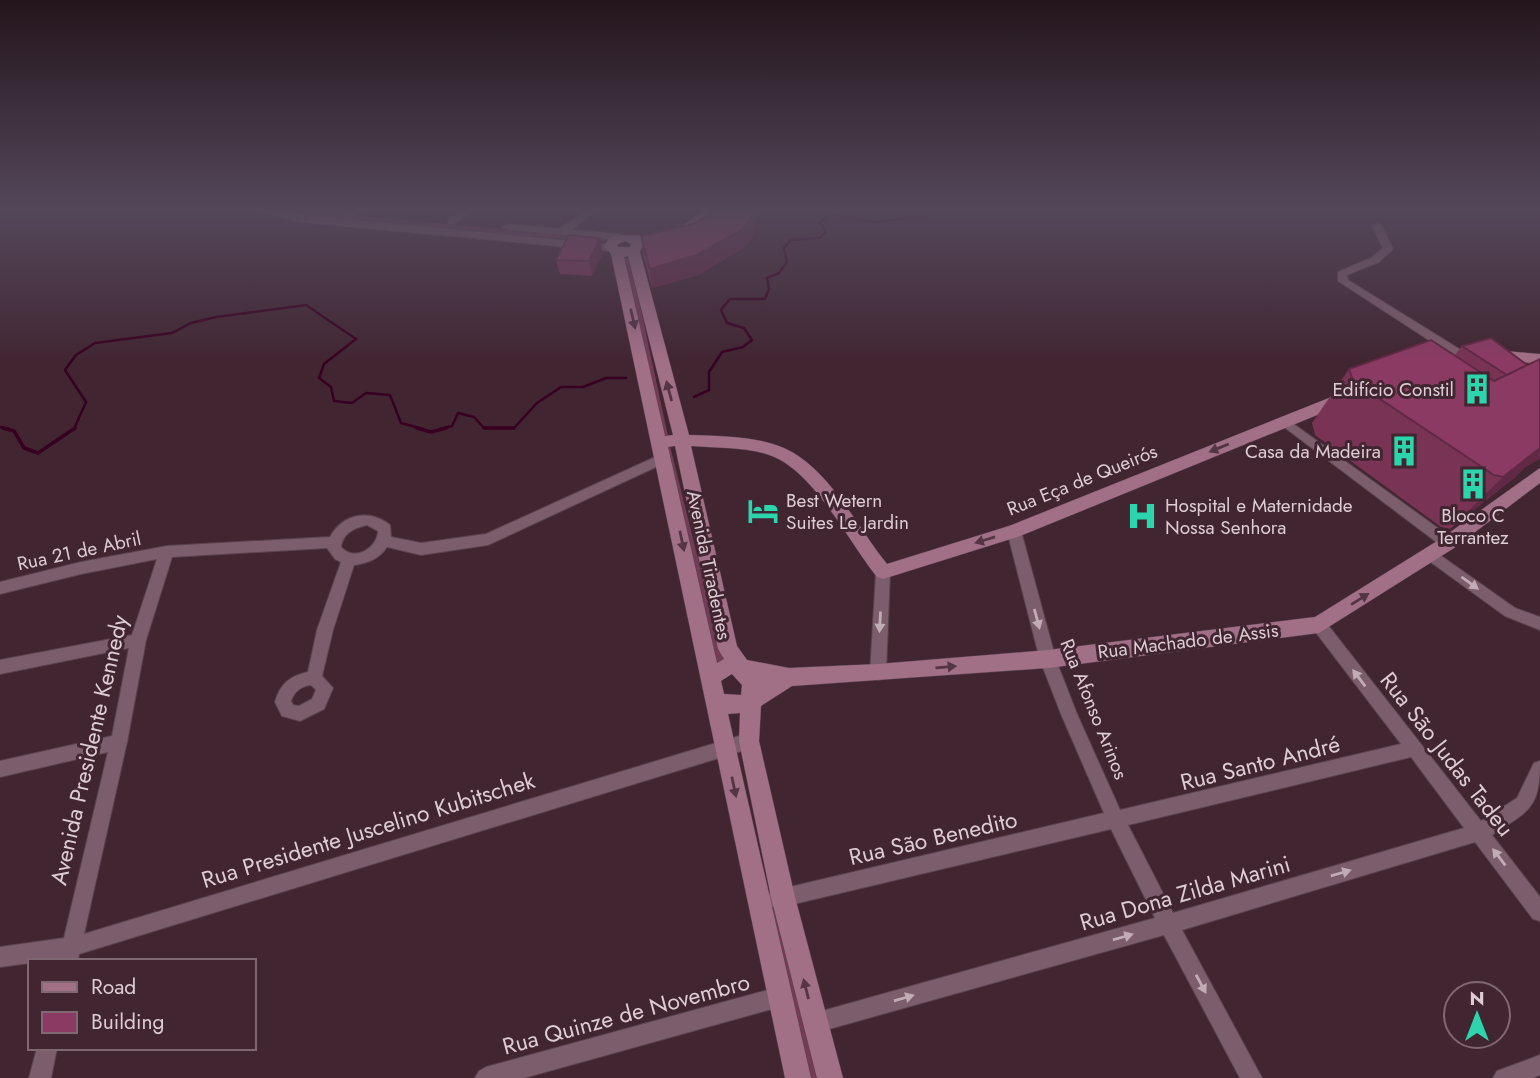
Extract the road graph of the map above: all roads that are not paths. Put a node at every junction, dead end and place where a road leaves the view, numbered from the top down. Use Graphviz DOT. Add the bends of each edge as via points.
graph roads {
  1 [pos="629,260"];
  2 [pos="630,260"];
  3 [pos="1374,260"];
  4 [pos="1465,358"];
  5 [pos="1540,359"];
  6 [pos="1440,363"];
  7 [pos="1362,391"];
  8 [pos="1284,421"];
  9 [pos="682,440"];
  10 [pos="662,450"];
  11 [pos="1540,474"];
  12 [pos="1014,531"];
  13 [pos="384,541"];
  14 [pos="334,542"];
  15 [pos="1448,543"];
  16 [pos="167,552"];
  17 [pos="1430,554"];
  18 [pos="349,559"];
  19 [pos="883,572"];
  20 [pos="0,588"];
  21 [pos="1540,624"];
  22 [pos="1319,625"];
  23 [pos="138,640"];
  24 [pos="1048,659"];
  25 [pos="738,666"];
  26 [pos="0,667"];
  27 [pos="878,673"];
  28 [pos="711,676"];
  29 [pos="789,677"];
  30 [pos="314,678"];
  31 [pos="714,699"];
  32 [pos="751,702"];
  33 [pos="748,741"];
  34 [pos="119,743"];
  35 [pos="725,746"];
  36 [pos="1413,749"];
  37 [pos="0,769"];
  38 [pos="1540,769"];
  39 [pos="1117,821"];
  40 [pos="1480,832"];
  41 [pos="783,897"];
  42 [pos="759,904"];
  43 [pos="1540,912"];
  44 [pos="1169,924"];
  45 [pos="70,954"];
  46 [pos="0,957"];
  47 [pos="779,997"];
  48 [pos="814,1023"];
  49 [pos="47,1050"];
  50 [pos="1540,1065"];
  51 [pos="40,1078"];
  52 [pos="486,1078"];
  53 [pos="797,1078"];
  54 [pos="830,1078"];
  55 [pos="1251,1078"];
  56 [pos="1504,1078"];
  1 -- 10 [label="main road, Avenida Tiradentes, one-way"];
  9 -- 2 [label="main road, Avenida Tiradentes, one-way"];
  3 -- 4 [label="street" via="1342,275 1343,281"];
  4 -- 5 [label="main road"];
  4 -- 6 [label="main road"];
  7 -- 8 [label="main road, Rua Eça de Queirós"];
  8 -- 12 [label="main road, Rua Eça de Queirós, one-way"];
  8 -- 15 [label="street"];
  9 -- 10 [label="main road"];
  9 -- 19 [label="main road" via="760,447 787,457 828,499"];
  9 -- 25 [label="main road, Avenida Tiradentes" via="728,649"];
  10 -- 13 [label="street" via="488,539 421,549"];
  10 -- 28 [label="main road, Avenida Tiradentes, one-way"];
  11 -- 15 [label="main road, Rua Machado de Assis"];
  12 -- 19 [label="main road, Rua Eça de Queirós, one-way"];
  12 -- 24 [label="street, Rua Afonso Arinos, one-way"];
  13 -- 14 [label="street" via="385,529 367,520 343,529"];
  13 -- 18 [label="street" via="374,553"];
  14 -- 16 [label="street, Rua 21 de Abril"];
  14 -- 18 [label="street" via="337,553"];
  15 -- 17 [label="main road, Rua Machado de Assis"];
  16 -- 20 [label="street, Rua 21 de Abril"];
  16 -- 23 [label="street, Avenida Presidente Kennedy"];
  17 -- 21 [label="street, one-way" via="1510,612"];
  22 -- 17 [label="main road, Rua Machado de Assis, one-way"];
  18 -- 30 [label="street"];
  19 -- 27 [label="street, one-way"];
  22 -- 24 [label="main road, Rua Machado de Assis"];
  36 -- 22 [label="street, Rua São Judas Tadeu, one-way"];
  23 -- 26 [label="street"];
  23 -- 34 [label="street, Avenida Presidente Kennedy"];
  27 -- 24 [label="main road, Rua Machado de Assis, one-way"];
  24 -- 39 [label="street, Rua Afonso Arinos"];
  25 -- 28 [label="main road" via="723,667"];
  25 -- 29 [label="main road, Rua Machado de Assis"];
  25 -- 32 [label="main road, Avenida Tiradentes" via="752,683"];
  27 -- 29 [label="main road, Rua Machado de Assis"];
  28 -- 31 [label="main road, Avenida Tiradentes"];
  29 -- 32 [label="main road"];
  31 -- 32 [label="main road" via="735,706"];
  31 -- 35 [label="main road, Avenida Tiradentes"];
  32 -- 33 [label="main road, Avenida Tiradentes"];
  33 -- 35 [label="street, Rua Presidente Juscelino Kubitschek"];
  33 -- 41 [label="main road, Avenida Tiradentes"];
  34 -- 37 [label="street"];
  34 -- 45 [label="street, Avenida Presidente Kennedy"];
  35 -- 42 [label="main road, Avenida Tiradentes, one-way"];
  35 -- 45 [label="street, Rua Presidente Juscelino Kubitschek"];
  36 -- 39 [label="street, Rua Santo André"];
  36 -- 40 [label="street, Rua São Judas Tadeu"];
  38 -- 40 [label="street, Rua Dona Zilda Marini" via="1523,804"];
  39 -- 41 [label="street, Rua São Benedito"];
  39 -- 44 [label="street, Rua Afonso Arinos"];
  43 -- 40 [label="street, Rua São Judas Tadeu, one-way"];
  44 -- 40 [label="street, Rua Dona Zilda Marini, one-way"];
  41 -- 42 [label="street, Rua São Benedito"];
  48 -- 41 [label="main road, Avenida Tiradentes, one-way"];
  42 -- 47 [label="main road, Avenida Tiradentes"];
  48 -- 44 [label="street, Rua Dona Zilda Marini, one-way"];
  44 -- 55 [label="street, Rua Afonso Arinos, one-way"];
  45 -- 46 [label="street, Rua Presidente Juscelino Kubitschek"];
  47 -- 52 [label="street, Rua Quinze de Novembro"];
  47 -- 53 [label="main road, Avenida Tiradentes"];
  48 -- 54 [label="main road, Avenida Tiradentes"];
  49 -- 51 [label="street"];
  50 -- 56 [label="street"];
}
